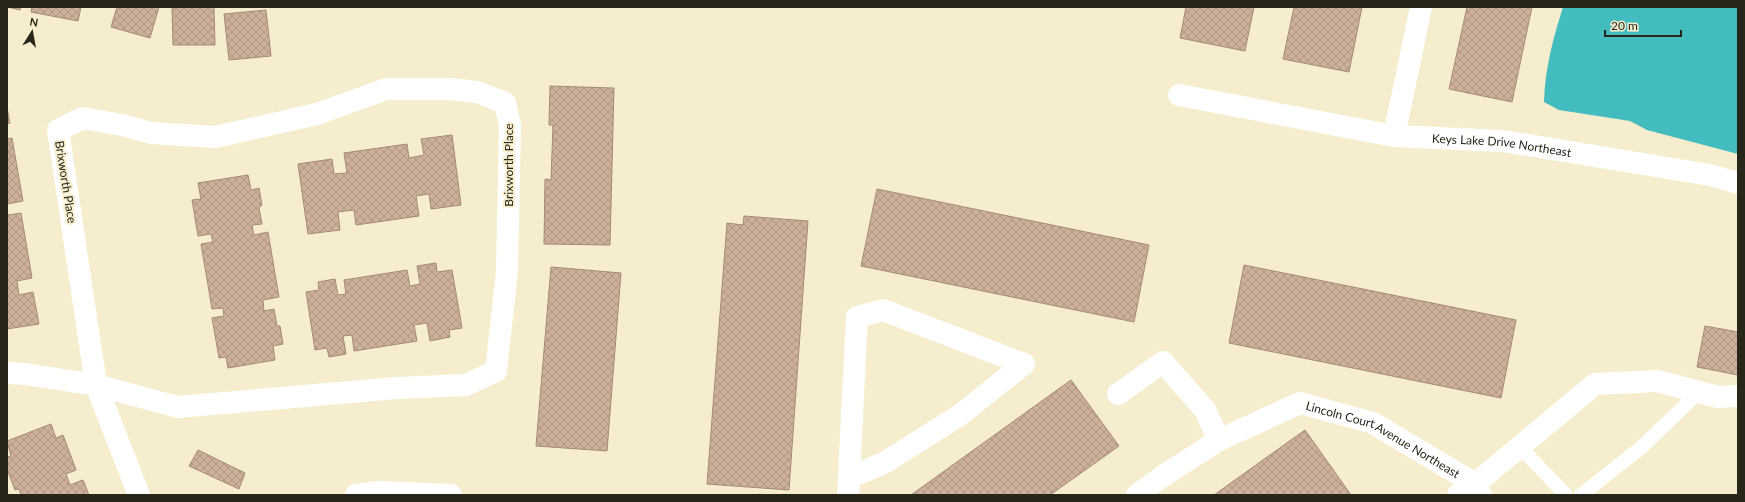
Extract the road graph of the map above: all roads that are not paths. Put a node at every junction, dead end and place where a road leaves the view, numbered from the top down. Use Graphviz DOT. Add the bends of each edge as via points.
graph roads {
  1 [pos="1421,7"];
  2 [pos="1179,95"];
  3 [pos="1394,136"];
  4 [pos="1738,184"];
  5 [pos="7,373"];
  6 [pos="96,385"];
  7 [pos="1118,394"];
  8 [pos="1718,395"];
  9 [pos="1220,440"];
  10 [pos="1520,447"];
  11 [pos="849,486"];
  12 [pos="1471,491"];
  13 [pos="139,495"];
  14 [pos="356,495"];
  15 [pos="452,495"];
  16 [pos="1137,495"];
  17 [pos="1566,495"];
  18 [pos="1581,495"];
  1 -- 3 [label="street"];
  2 -- 3 [label="street, Keys Lake Drive Northeast"];
  3 -- 4 [label="street, Keys Lake Drive Northeast" via="1503,141 1710,175"];
  5 -- 6 [label="street, Brixworth Place"];
  6 -- 6 [label="street, Brixworth Place" via="178,407 396,388 466,385 496,371 507,272 510,125 504,103 477,92 449,88 386,89 317,114 215,137 151,133 83,118 58,130"];
  6 -- 13 [label="street, Brixworth Place"];
  7 -- 9 [label="street" via="1163,362 1205,410"];
  8 -- 10 [label="street" via="1656,381 1595,384"];
  8 -- 18 [label="lane" via="1643,446"];
  9 -- 12 [label="street, Lincoln Court Avenue Northeast" via="1300,403 1373,423"];
  9 -- 16 [label="street, Lincoln Court Avenue Northeast"];
  10 -- 12 [label="street"];
  10 -- 17 [label="lane"];
  11 -- 11 [label="street" via="960,415 1024,364 884,310 858,317"];
  14 -- 15 [label="street" via="379,492"];
}
